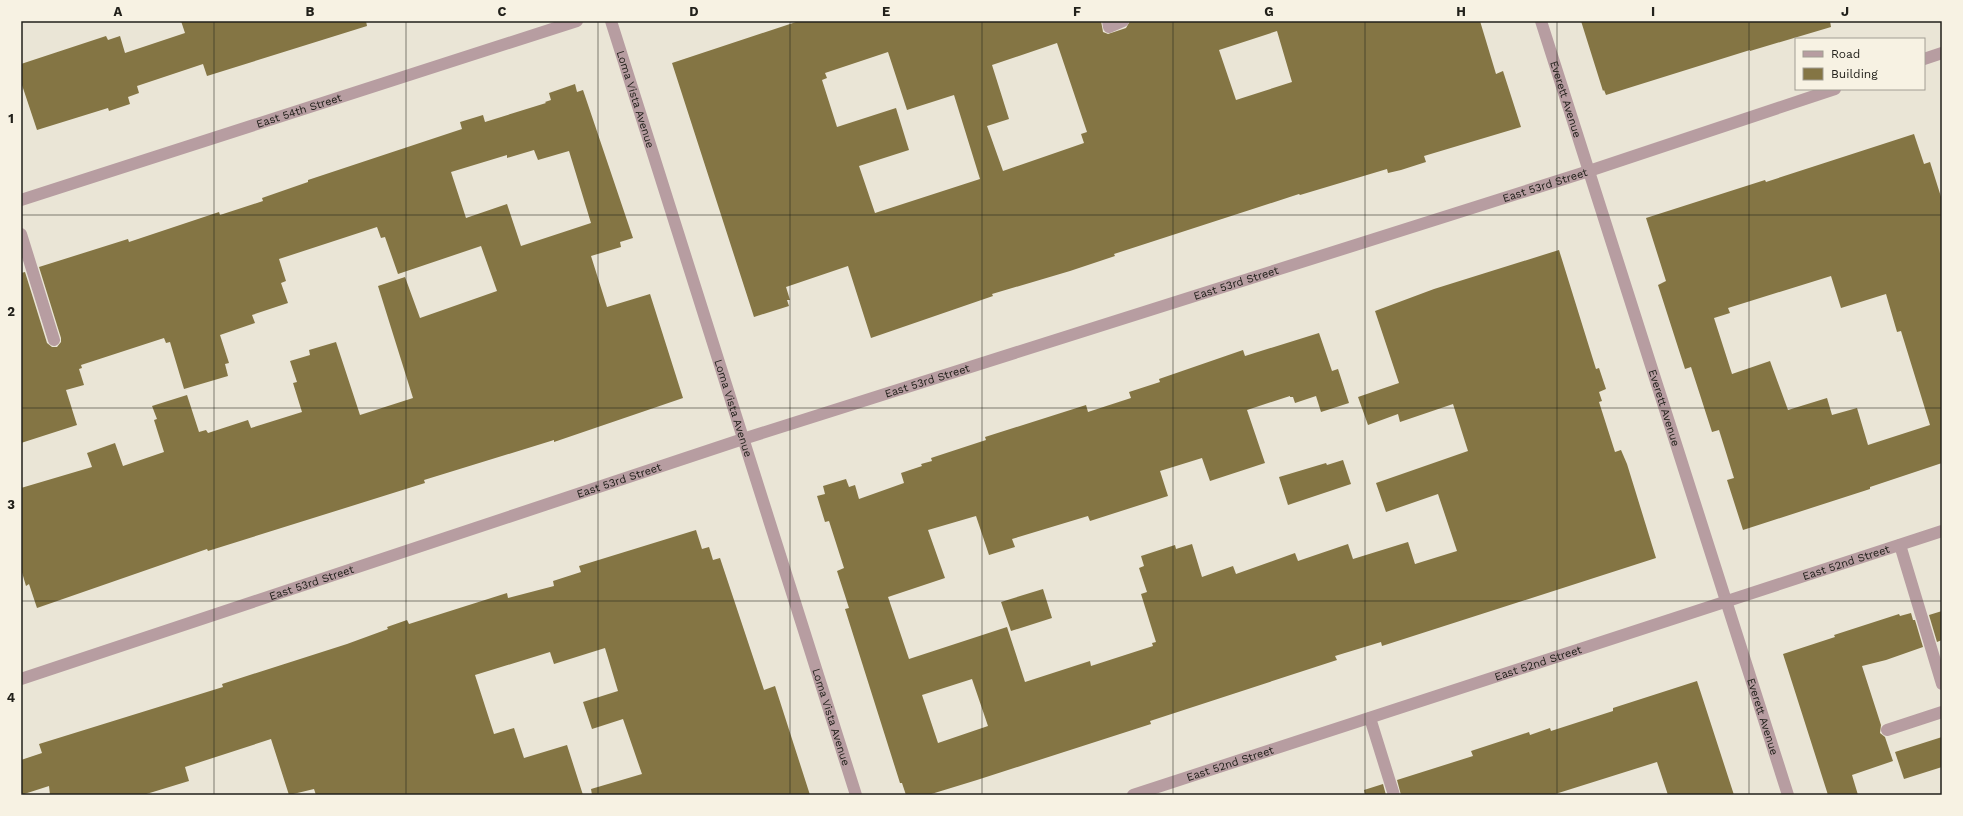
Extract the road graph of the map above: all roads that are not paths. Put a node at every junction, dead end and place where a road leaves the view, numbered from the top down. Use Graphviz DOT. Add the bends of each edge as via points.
graph roads {
  1 [pos="577,21"];
  2 [pos="611,21"];
  3 [pos="1108,21"];
  4 [pos="1123,21"];
  5 [pos="1541,21"];
  6 [pos="1942,53"];
  7 [pos="1925,59"];
  8 [pos="1832,90"];
  9 [pos="1589,171"];
  10 [pos="21,200"];
  11 [pos="21,234"];
  12 [pos="54,340"];
  13 [pos="743,439"];
  14 [pos="1942,531"];
  15 [pos="1900,545"];
  16 [pos="1727,602"];
  17 [pos="21,678"];
  18 [pos="1942,684"];
  19 [pos="1942,712"];
  20 [pos="1370,718"];
  21 [pos="1887,730"];
  22 [pos="856,795"];
  23 [pos="1133,795"];
  24 [pos="1394,795"];
  25 [pos="1788,795"];
  1 -- 10 [label="street, East 54th Street"];
  2 -- 13 [label="street, Loma Vista Avenue"];
  3 -- 4 [label="street" via="1109,27"];
  5 -- 9 [label="street, Everett Avenue"];
  6 -- 7 [label="street"];
  8 -- 9 [label="street, East 53rd Street"];
  9 -- 13 [label="street, East 53rd Street"];
  9 -- 16 [label="street, Everett Avenue"];
  11 -- 12 [label="street"];
  13 -- 17 [label="street, East 53rd Street"];
  13 -- 22 [label="street, Loma Vista Avenue"];
  14 -- 15 [label="street, East 52nd Street"];
  15 -- 16 [label="street, East 52nd Street"];
  15 -- 18 [label="street"];
  16 -- 20 [label="street, East 52nd Street"];
  16 -- 25 [label="street, Everett Avenue"];
  19 -- 21 [label="street"];
  20 -- 23 [label="street, East 52nd Street"];
  20 -- 24 [label="street"];
}
